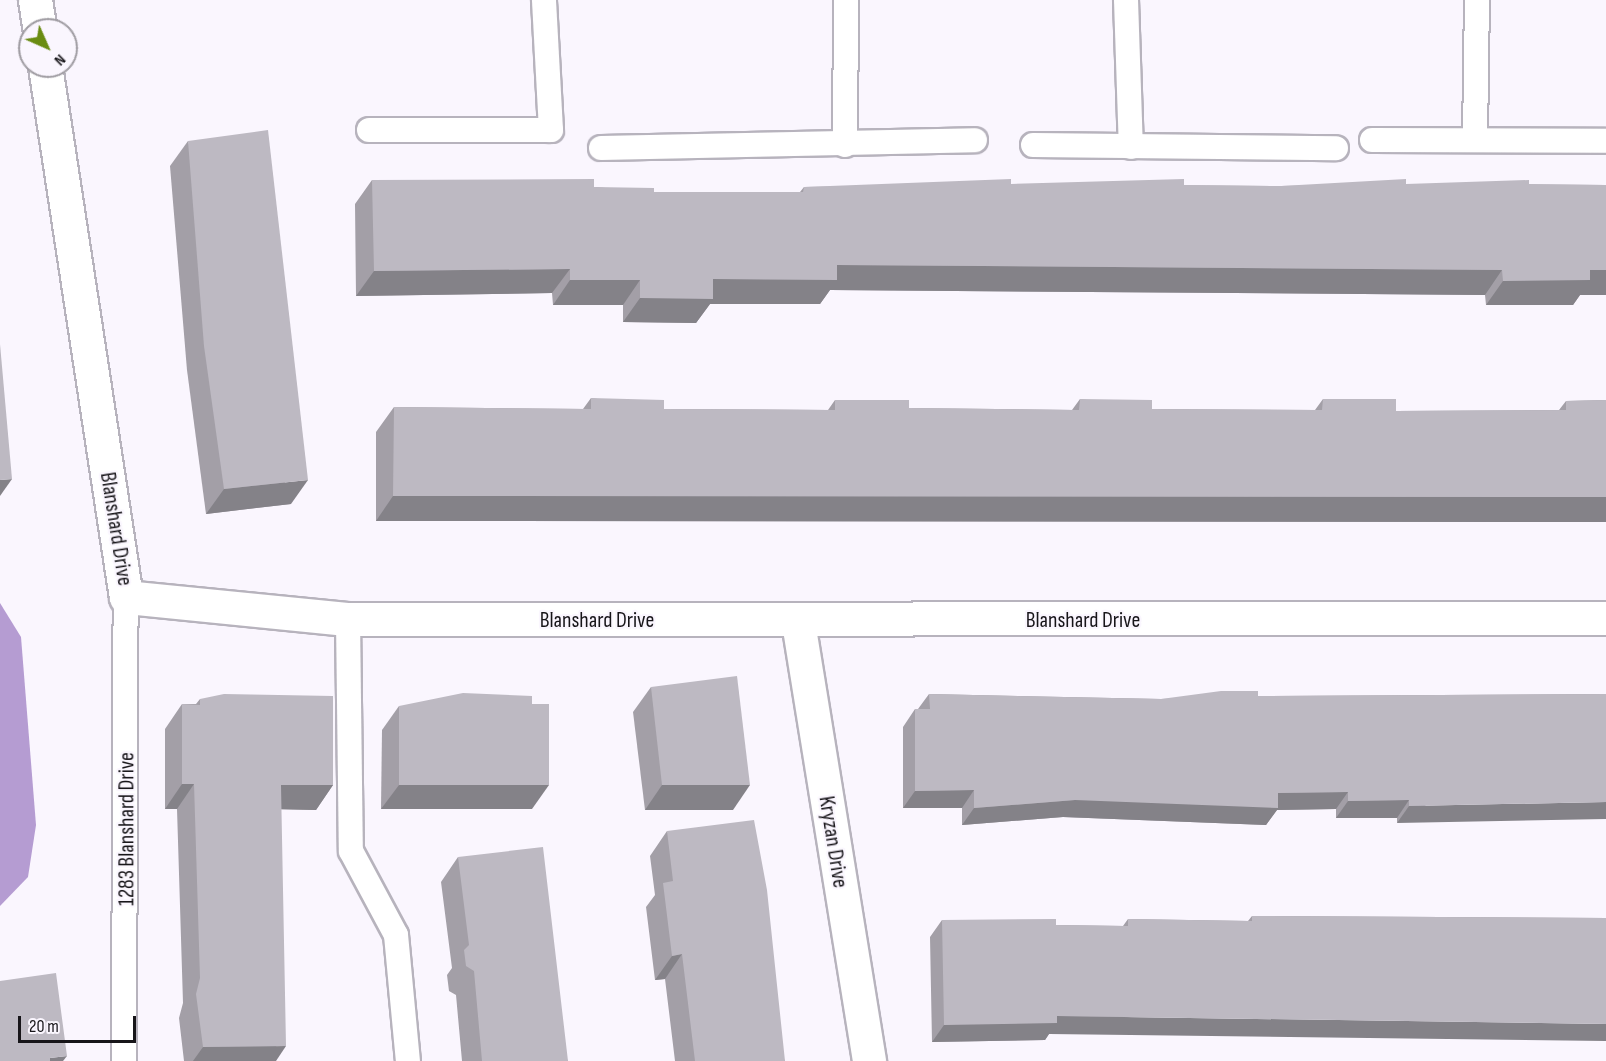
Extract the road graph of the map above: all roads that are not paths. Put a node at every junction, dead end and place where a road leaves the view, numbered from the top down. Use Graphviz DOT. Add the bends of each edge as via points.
graph roads {
  1 [pos="35,0"];
  2 [pos="544,0"];
  3 [pos="846,0"];
  4 [pos="1126,0"];
  5 [pos="1477,0"];
  6 [pos="38,18"];
  7 [pos="47,78"];
  8 [pos="369,130"];
  9 [pos="975,140"];
  10 [pos="1372,140"];
  11 [pos="1475,140"];
  12 [pos="1606,141"];
  13 [pos="845,145"];
  14 [pos="1033,145"];
  15 [pos="1131,147"];
  16 [pos="601,148"];
  17 [pos="1336,148"];
  18 [pos="126,597"];
  19 [pos="348,618"];
  20 [pos="1606,618"];
  21 [pos="798,622"];
  22 [pos="124,1061"];
  23 [pos="408,1061"];
  24 [pos="869,1061"];
  1 -- 6 [label="street"];
  2 -- 8 [label="lane" via="551,130"];
  3 -- 13 [label="lane"];
  4 -- 15 [label="lane"];
  5 -- 11 [label="lane"];
  7 -- 18 [label="street, Blanshard Drive"];
  9 -- 13 [label="lane"];
  10 -- 11 [label="lane"];
  11 -- 12 [label="lane"];
  13 -- 16 [label="lane"];
  14 -- 15 [label="lane"];
  15 -- 17 [label="lane"];
  18 -- 19 [label="street, Blanshard Drive"];
  18 -- 22 [label="lane, 1283 Blanshard Drive"];
  19 -- 21 [label="street, Blanshard Drive"];
  19 -- 23 [label="lane" via="351,851 396,935"];
  20 -- 21 [label="street, Blanshard Drive"];
  21 -- 24 [label="street, Kryzan Drive"];
}
